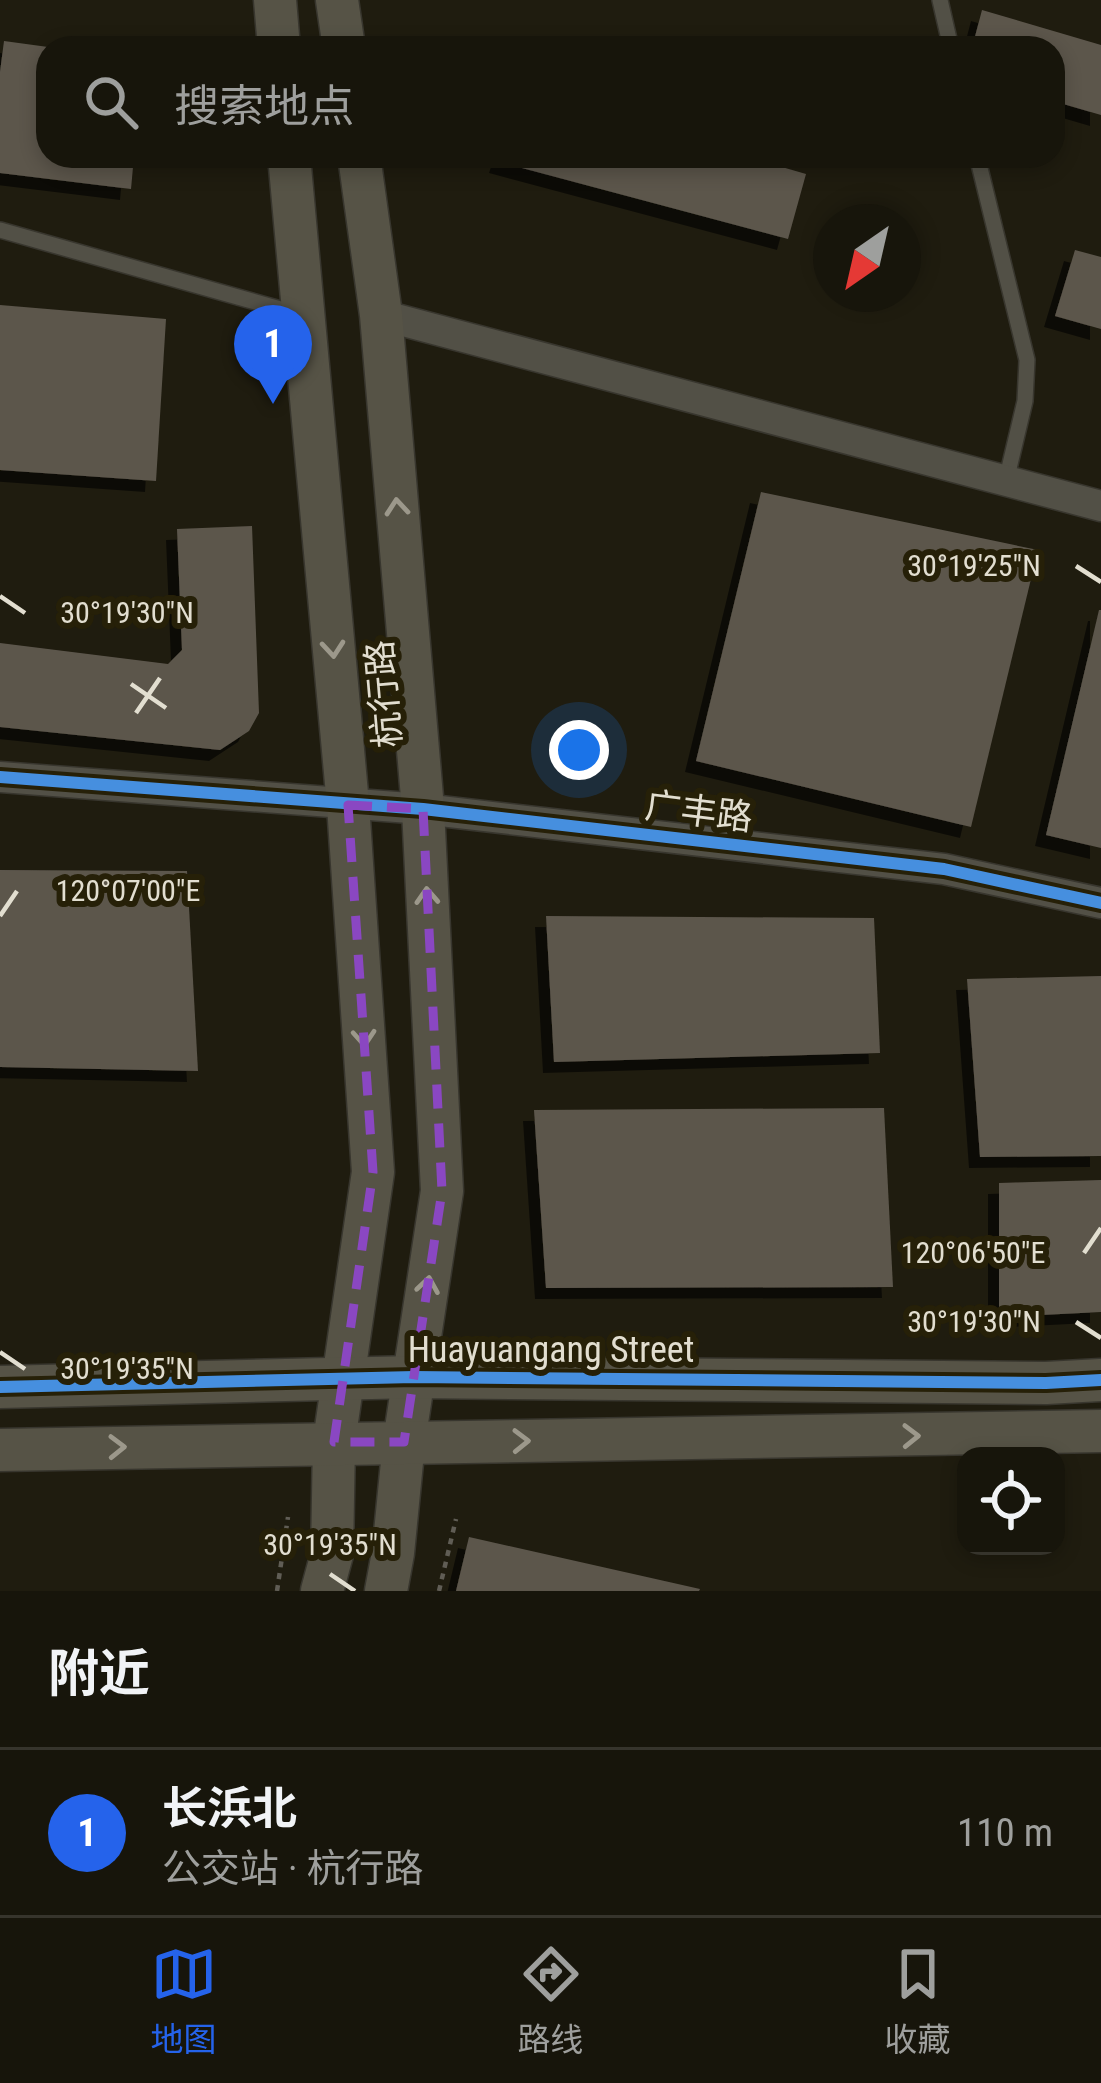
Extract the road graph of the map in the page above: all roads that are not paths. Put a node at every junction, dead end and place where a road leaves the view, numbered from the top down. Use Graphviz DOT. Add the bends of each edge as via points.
graph roads {
  1 [pos="274,0"];
  2 [pos="337,0"];
  3 [pos="940,0"];
  4 [pos="278,36"];
  5 [pos="342,36"];
  6 [pos="948,36"];
  7 [pos="290,168"];
  8 [pos="361,168"];
  9 [pos="980,168"];
  10 [pos="0,230"];
  11 [pos="303,315"];
  12 [pos="382,315"];
  13 [pos="1006,481"];
  14 [pos="1101,506"];
  15 [pos="0,777"];
  16 [pos="348,805"];
  17 [pos="423,809"];
  18 [pos="1101,903"];
  19 [pos="414,1377"];
  20 [pos="343,1379"];
  21 [pos="1101,1379"];
  22 [pos="0,1387"];
  23 [pos="1101,1431"];
  24 [pos="334,1442"];
  25 [pos="404,1442"];
  26 [pos="0,1450"];
  27 [pos="322,1591"];
  28 [pos="386,1591"];
  1 -- 4 [label="main road"];
  2 -- 5 [label="main road"];
  3 -- 6 [label="lane"];
  7 -- 11 [label="main road, 杭行路"];
  8 -- 12 [label="main road, 杭行路"];
  9 -- 13 [label="lane" via="1027,360"];
  10 -- 11 [label="lane"];
  11 -- 16 [label="main road, 杭行路, one-way"];
  12 -- 13 [label="street"];
  17 -- 12 [label="main road, 杭行路, one-way"];
  13 -- 14 [label="street"];
  15 -- 16 [label="street, 广丰路"];
  16 -- 17 [label="street, 广丰路"];
  16 -- 20 [label="main road, 杭行路, one-way" via="373,1172"];
  17 -- 18 [label="street, 广丰路" via="944,869"];
  19 -- 17 [label="main road, 杭行路, one-way" via="442,1191"];
  19 -- 20 [label="main road, Huayuangang Street"];
  19 -- 21 [label="main road, Huayuangang Street"];
  19 -- 25 [label="main road, 杭行路"];
  20 -- 22 [label="main road, Huayuangang Street"];
  20 -- 24 [label="main road, 杭行路"];
  25 -- 23 [label="main road, one-way"];
  24 -- 25 [label="main road"];
  26 -- 24 [label="main road, one-way"];
  24 -- 27 [label="main road, 杭行路" via="332,1554"];
  25 -- 28 [label="main road, 杭行路"];
}
